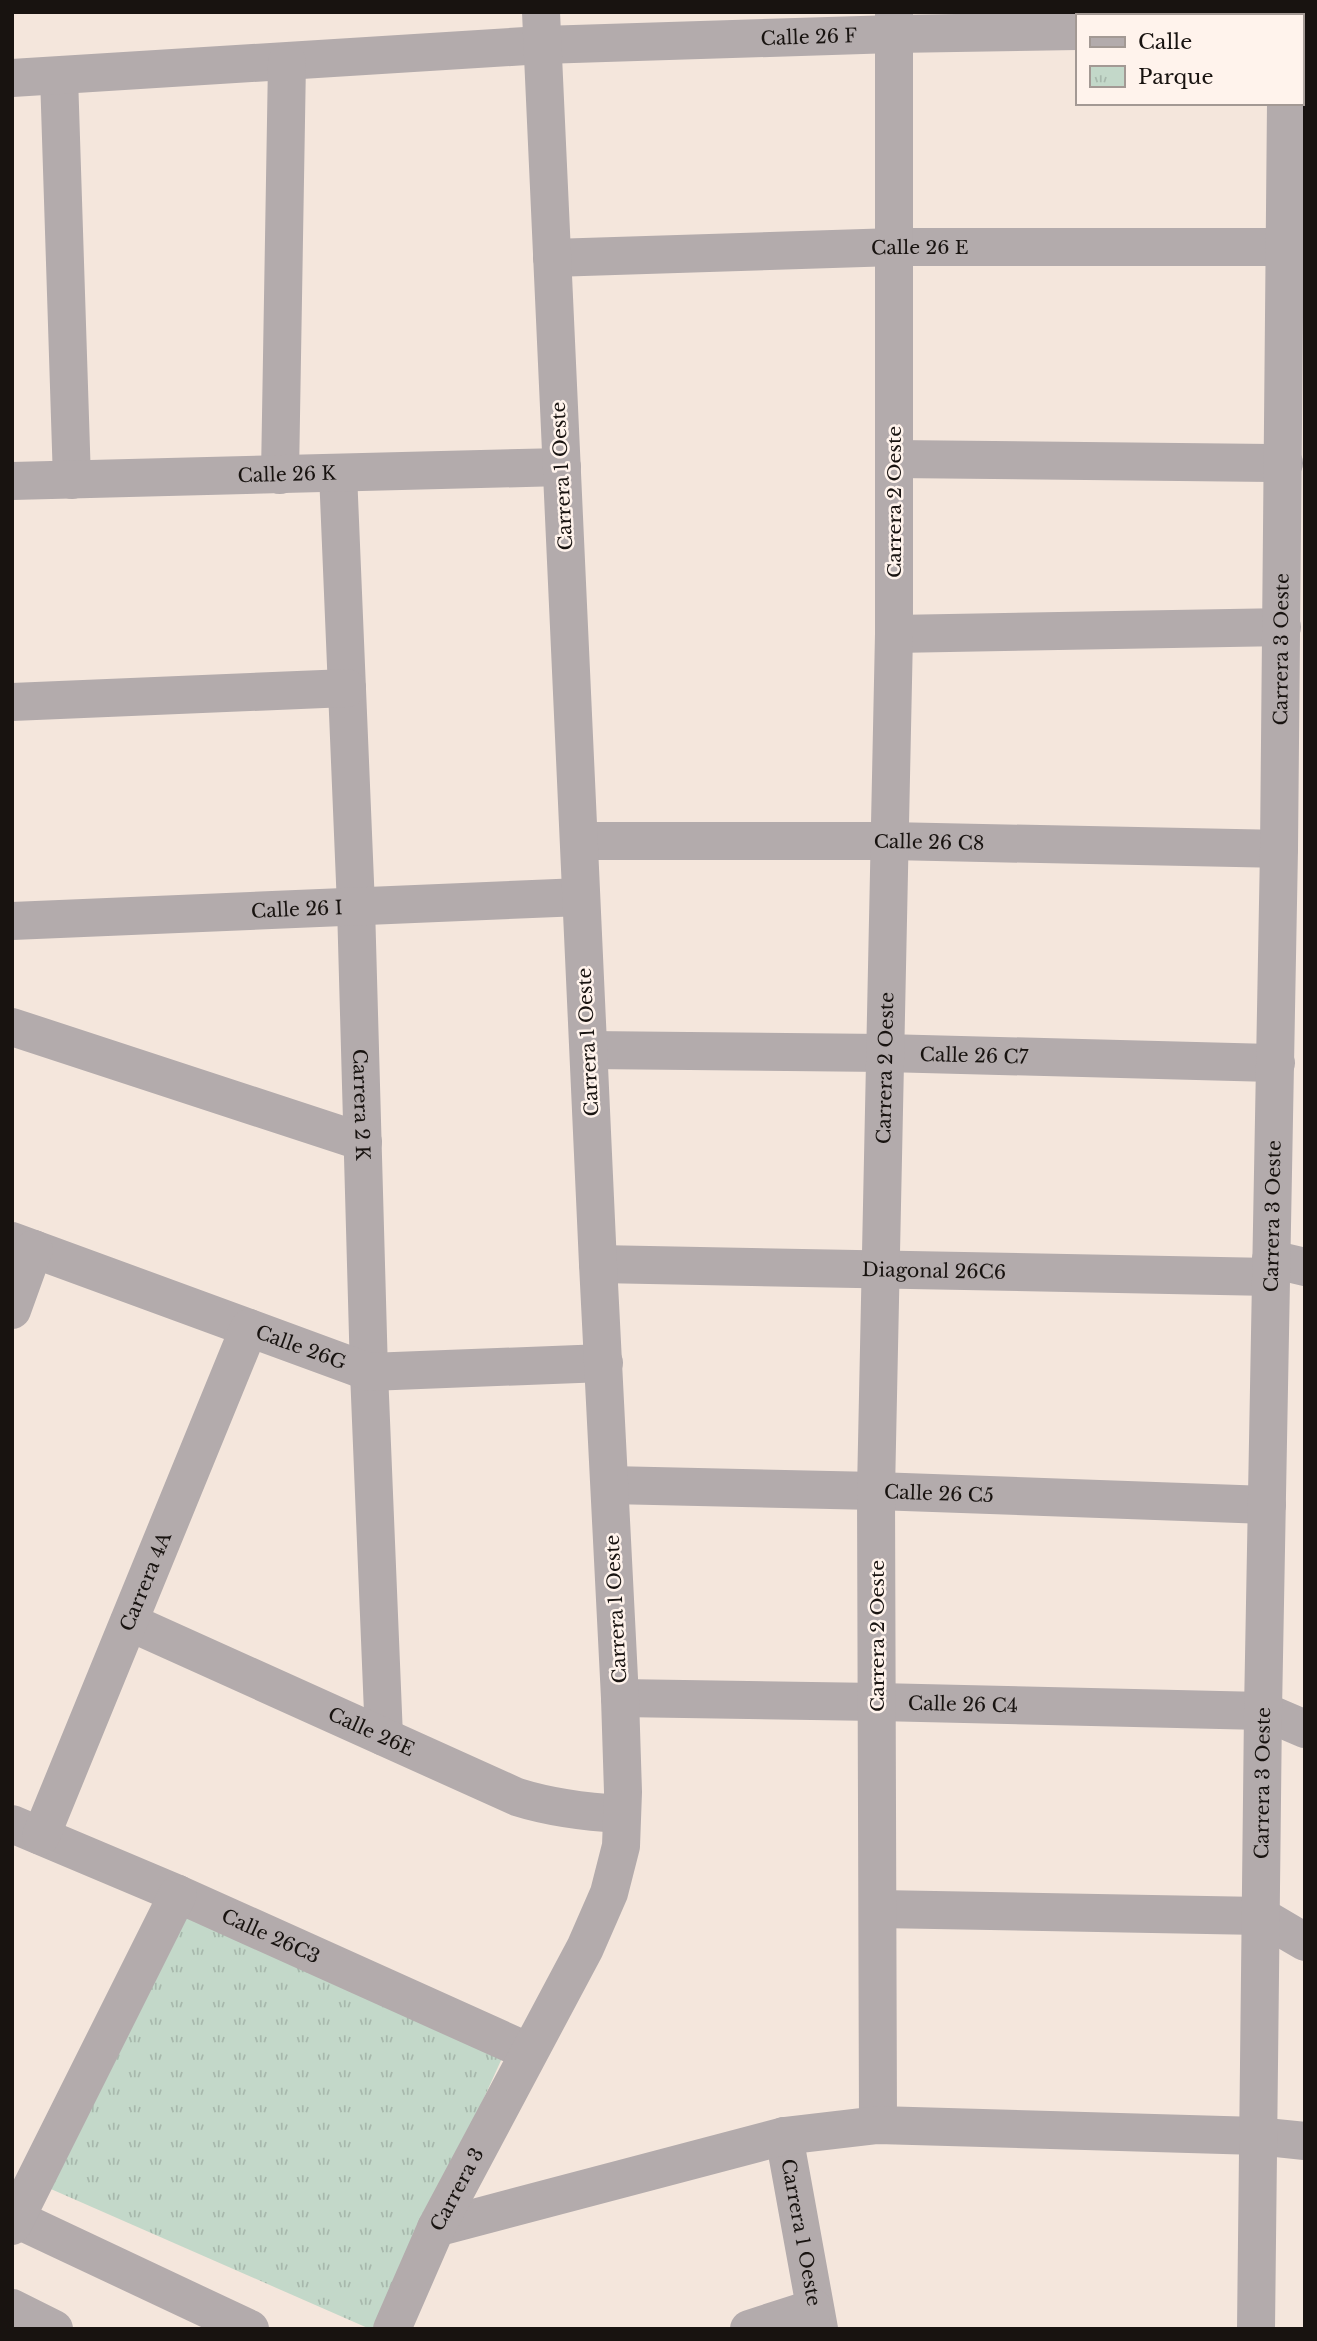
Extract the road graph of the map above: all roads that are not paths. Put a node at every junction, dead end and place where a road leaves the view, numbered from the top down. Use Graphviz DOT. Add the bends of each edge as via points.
graph roads {
  1 [pos="894,23"];
  2 [pos="542,29"];
  3 [pos="1076,31"];
  4 [pos="287,62"];
  5 [pos="60,76"];
  6 [pos="12,78"];
  7 [pos="1286,105"];
  8 [pos="895,247"];
  9 [pos="1286,247"];
  10 [pos="552,258"];
  11 [pos="894,459"];
  12 [pos="1284,463"];
  13 [pos="562,467"];
  14 [pos="338,474"];
  15 [pos="281,475"];
  16 [pos="72,480"];
  17 [pos="12,481"];
  18 [pos="1282,627"];
  19 [pos="894,634"];
  20 [pos="347,688"];
  21 [pos="12,702"];
  22 [pos="579,841"];
  23 [pos="889,841"];
  24 [pos="1279,849"];
  25 [pos="581,897"];
  26 [pos="356,906"];
  27 [pos="12,921"];
  28 [pos="12,1027"];
  29 [pos="589,1050"];
  30 [pos="885,1053"];
  31 [pos="1276,1063"];
  32 [pos="363,1142"];
  33 [pos="23,1245"];
  34 [pos="598,1264"];
  35 [pos="1282,1268"];
  36 [pos="881,1270"];
  37 [pos="12,1310"];
  38 [pos="249,1328"];
  39 [pos="604,1363"];
  40 [pos="369,1372"];
  41 [pos="610,1485"];
  42 [pos="876,1491"];
  43 [pos="1267,1505"];
  44 [pos="129,1622"];
  45 [pos="620,1698"];
  46 [pos="878,1702"];
  47 [pos="1263,1711"];
  48 [pos="1305,1729"];
  49 [pos="384,1737"];
  50 [pos="622,1814"];
  51 [pos="27,1830"];
  52 [pos="178,1894"];
  53 [pos="879,1909"];
  54 [pos="1261,1916"];
  55 [pos="1305,1942"];
  56 [pos="528,2052"];
  57 [pos="878,2125"];
  58 [pos="784,2136"];
  59 [pos="1258,2137"];
  60 [pos="1305,2141"];
  61 [pos="13,2220"];
  62 [pos="436,2228"];
  63 [pos="12,2308"];
  64 [pos="817,2318"];
  65 [pos="54,2329"];
  66 [pos="250,2329"];
  67 [pos="392,2329"];
  68 [pos="749,2329"];
  69 [pos="1256,2329"];
  1 -- 2 [label="street, Calle 26 F"];
  1 -- 3 [label="street, Calle 26 F"];
  1 -- 8 [label="street, Carrera 2 Oeste"];
  2 -- 4 [label="street, Calle 26 F"];
  2 -- 10 [label="street, Carrera 1 Oeste"];
  4 -- 5 [label="street, Calle 26 F"];
  4 -- 15 [label="street"];
  5 -- 6 [label="street, Calle 26 F"];
  5 -- 16 [label="street"];
  7 -- 9 [label="street, Carrera 3 Oeste"];
  8 -- 9 [label="street, Calle 26 E"];
  8 -- 10 [label="street, Calle 26 E"];
  8 -- 11 [label="street, Carrera 2 Oeste"];
  9 -- 12 [label="street, Carrera 3 Oeste"];
  10 -- 13 [label="street, Carrera 1 Oeste"];
  11 -- 12 [label="street"];
  11 -- 19 [label="street, Carrera 2 Oeste"];
  12 -- 18 [label="street, Carrera 3 Oeste"];
  13 -- 14 [label="street, Calle 26 K"];
  13 -- 22 [label="street, Carrera 1 Oeste"];
  14 -- 15 [label="street, Calle 26 K"];
  14 -- 20 [label="street, Carrera 2 K"];
  15 -- 16 [label="street, Calle 26 K"];
  16 -- 17 [label="street, Calle 26 K"];
  18 -- 19 [label="street"];
  18 -- 24 [label="street, Carrera 3 Oeste"];
  19 -- 23 [label="street, Carrera 2 Oeste"];
  20 -- 21 [label="street"];
  20 -- 26 [label="street, Carrera 2 K"];
  22 -- 23 [label="street, Calle 26 C8"];
  22 -- 25 [label="street, Carrera 1 Oeste"];
  23 -- 24 [label="street, Calle 26 C8"];
  23 -- 30 [label="street, Carrera 2 Oeste"];
  24 -- 31 [label="street, Carrera 3 Oeste"];
  25 -- 26 [label="street, Calle 26 I"];
  25 -- 29 [label="street, Carrera 1 Oeste"];
  26 -- 27 [label="street, Calle 26 I"];
  26 -- 32 [label="street, Carrera 2 K"];
  28 -- 32 [label="street"];
  29 -- 30 [label="street, Calle 26 C7"];
  29 -- 34 [label="street, Carrera 1 Oeste"];
  30 -- 31 [label="street, Calle 26 C7"];
  30 -- 36 [label="street, Carrera 2 Oeste"];
  31 -- 35 [label="street, Carrera 3 Oeste"];
  32 -- 40 [label="street, Carrera 2 K"];
  33 -- 37 [label="street"];
  33 -- 38 [label="street, Calle 26G"];
  34 -- 36 [label="street, Diagonal 26C6"];
  34 -- 39 [label="street, Carrera 1 Oeste"];
  35 -- 36 [label="street, Diagonal 26C6"];
  35 -- 43 [label="street, Carrera 3 Oeste"];
  36 -- 42 [label="street, Carrera 2 Oeste"];
  38 -- 40 [label="street, Calle 26G"];
  38 -- 44 [label="street, Carrera 4A"];
  39 -- 40 [label="street, Calle 26G"];
  39 -- 41 [label="street, Carrera 1 Oeste"];
  40 -- 49 [label="street, Carrera 2 K"];
  41 -- 42 [label="street, Calle 26 C5"];
  41 -- 45 [label="street, Carrera 1 Oeste"];
  42 -- 43 [label="street, Calle 26 C5"];
  42 -- 46 [label="street, Carrera 2 Oeste"];
  43 -- 47 [label="street, Carrera 3 Oeste"];
  44 -- 49 [label="street, Calle 26E"];
  44 -- 51 [label="street, Carrera 4A"];
  45 -- 46 [label="street, Calle 26 C4"];
  45 -- 50 [label="street, Carrera 1 Oeste"];
  46 -- 47 [label="street, Calle 26 C4"];
  46 -- 53 [label="street, Carrera 2 Oeste"];
  47 -- 48 [label="street"];
  47 -- 54 [label="street, Carrera 3 Oeste"];
  49 -- 50 [label="street, Calle 26E" via="547,1807"];
  50 -- 56 [label="street, Carrera 1 Oeste" via="621,1846 609,1893 585,1948"];
  51 -- 52 [label="street, Calle 26C3"];
  52 -- 56 [label="street, Calle 26C3"];
  52 -- 61 [label="street"];
  53 -- 54 [label="street"];
  53 -- 57 [label="street, Carrera 2 Oeste"];
  54 -- 55 [label="street"];
  54 -- 59 [label="street, Carrera 3 Oeste"];
  56 -- 62 [label="street, Carrera 3"];
  57 -- 58 [label="street"];
  57 -- 59 [label="street"];
  58 -- 62 [label="street"];
  58 -- 64 [label="street, Carrera 1 Oeste"];
  59 -- 60 [label="street"];
  59 -- 69 [label="street, Carrera 3 Oeste"];
  61 -- 66 [label="street"];
  62 -- 67 [label="street, Carrera 3"];
  63 -- 65 [label="street"];
  64 -- 68 [label="street"];
}
